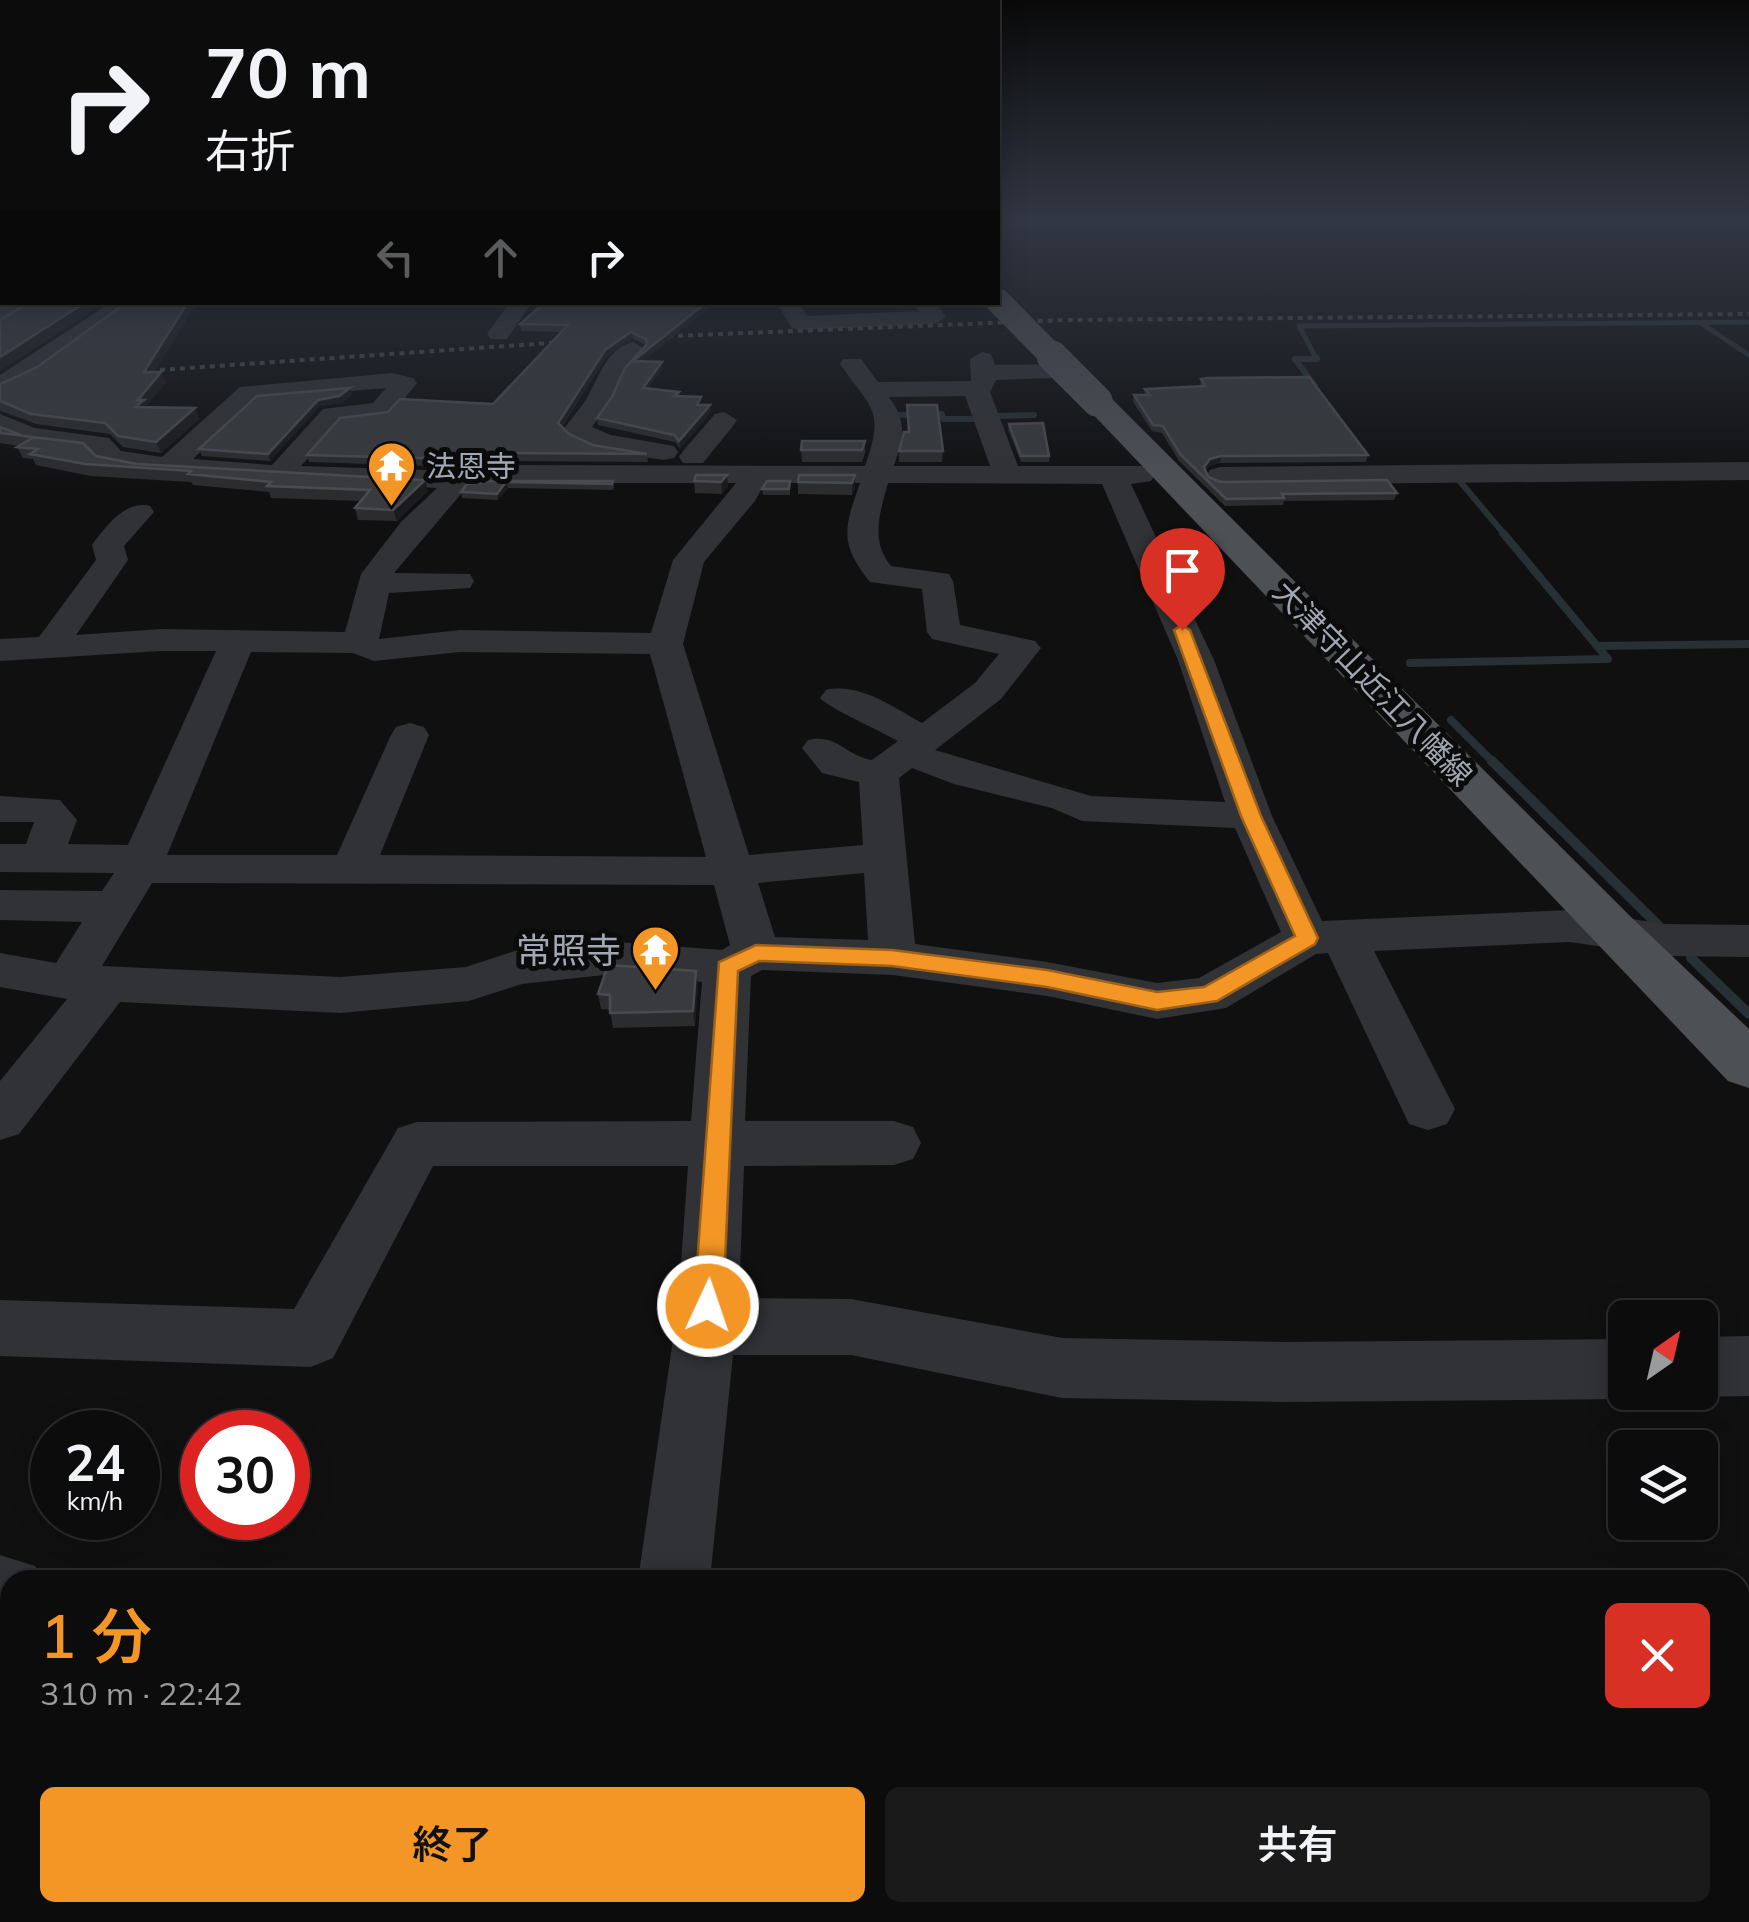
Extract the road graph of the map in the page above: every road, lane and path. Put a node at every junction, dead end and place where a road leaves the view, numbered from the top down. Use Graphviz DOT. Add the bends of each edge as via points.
graph roads {
  1 [pos="117,309"];
  2 [pos="517,309"];
  3 [pos="791,309"];
  4 [pos="928,309"];
  5 [pos="1005,309"];
  6 [pos="500,334"];
  7 [pos="633,349"];
  8 [pos="852,364"];
  9 [pos="30,370"];
  10 [pos="1051,371"];
  11 [pos="0,372"];
  12 [pos="980,373"];
  13 [pos="0,385"];
  14 [pos="872,390"];
  15 [pos="724,420"];
  16 [pos="0,422"];
  17 [pos="559,437"];
  18 [pos="694,458"];
  19 [pos="169,466"];
  20 [pos="1749,471"];
  21 [pos="279,474"];
  22 [pos="494,474"];
  23 [pos="754,474"];
  24 [pos="876,475"];
  25 [pos="1006,476"];
  26 [pos="1220,476"];
  27 [pos="458,480"];
  28 [pos="139,512"];
  29 [pos="458,580"];
  30 [pos="374,584"];
  31 [pos="238,640"];
  32 [pos="360,643"];
  33 [pos="51,644"];
  34 [pos="665,644"];
  35 [pos="0,650"];
  36 [pos="840,698"];
  37 [pos="410,736"];
  38 [pos="822,748"];
  39 [pos="903,756"];
  40 [pos="0,809"];
  41 [pos="1251,816"];
  42 [pos="885,857"];
  43 [pos="21,858"];
  44 [pos="352,870"];
  45 [pos="733,871"];
  46 [pos="133,878"];
  47 [pos="0,906"];
  48 [pos="1612,930"];
  49 [pos="1326,939"];
  50 [pos="1749,941"];
  51 [pos="892,958"];
  52 [pos="742,960"];
  53 [pos="0,970"];
  54 [pos="88,982"];
  55 [pos="1749,1064"];
  56 [pos="1428,1109"];
  57 [pos="0,1119"];
  58 [pos="717,1141"];
  59 [pos="894,1143"];
  60 [pos="706,1326"];
  61 [pos="0,1328"];
  62 [pos="1749,1366"];
  63 [pos="1718,1367"];
  64 [pos="1608,1369"];
  65 [pos="675,1570"];
  1 -- 9 [label="street"];
  2 -- 6 [label="street"];
  3 -- 4 [label="street" via="800,323 935,317"];
  5 -- 48 [label="main road, 大津守山近江八幡線, bridge"];
  7 -- 17 [label="street" via="612,370 597,403"];
  8 -- 14 [label="street"];
  9 -- 11 [label="street"];
  9 -- 13 [label="street"];
  10 -- 12 [label="street"];
  12 -- 14 [label="street"];
  12 -- 25 [label="street" via="982,410 998,439"];
  14 -- 24 [label="street" via="890,416 891,431"];
  15 -- 18 [label="street"];
  16 -- 19 [label="street" via="28,435 100,444 112,458"];
  17 -- 18 [label="street"];
  17 -- 22 [label="street"];
  18 -- 23 [label="street"];
  19 -- 21 [label="street"];
  19 -- 21 [label="street" via="249,392 404,383 380,410 332,415"];
  20 -- 26 [label="street"];
  21 -- 27 [label="street"];
  22 -- 23 [label="street"];
  22 -- 27 [label="street"];
  23 -- 24 [label="street"];
  23 -- 34 [label="street" via="745,495 689,560"];
  24 -- 25 [label="street"];
  24 -- 39 [label="street" via="862,520 865,555 882,574 937,581 944,632 1022,648 988,691"];
  25 -- 41 [label="street" via="1127,475"];
  27 -- 30 [label="street"];
  28 -- 33 [label="street" via="112,537 112,560"];
  29 -- 30 [label="street"];
  30 -- 32 [label="street"];
  31 -- 32 [label="street"];
  31 -- 33 [label="street"];
  31 -- 46 [label="street"];
  32 -- 34 [label="street" via="374,650 460,641"];
  33 -- 35 [label="street"];
  34 -- 45 [label="street"];
  36 -- 39 [label="street" via="862,704"];
  37 -- 44 [label="street"];
  38 -- 39 [label="street" via="836,766"];
  39 -- 41 [label="street" via="1082,808"];
  39 -- 42 [label="street"];
  40 -- 43 [label="street" via="44,809 56,820"];
  41 -- 49 [label="street"];
  42 -- 45 [label="street"];
  42 -- 51 [label="street"];
  43 -- 46 [label="street"];
  44 -- 45 [label="street"];
  44 -- 46 [label="street"];
  45 -- 52 [label="street"];
  46 -- 47 [label="street"];
  46 -- 54 [label="street"];
  48 -- 49 [label="street" via="1570,926"];
  48 -- 50 [label="street" via="1665,940"];
  48 -- 55 [label="main road, 大津守山近江八幡線"];
  49 -- 51 [label="street" via="1209,995 1157,1001"];
  49 -- 56 [label="street"];
  51 -- 52 [label="street"];
  52 -- 54 [label="street" via="604,958 518,968 469,984 340,995"];
  52 -- 58 [label="street"];
  53 -- 54 [label="street"];
  54 -- 57 [label="street"];
  58 -- 59 [label="street"];
  58 -- 60 [label="street"];
  58 -- 61 [label="street" via="417,1144 311,1338"];
  60 -- 64 [label="street" via="851,1327 1062,1368"];
  60 -- 65 [label="street"];
  62 -- 63 [label="street"];
}
